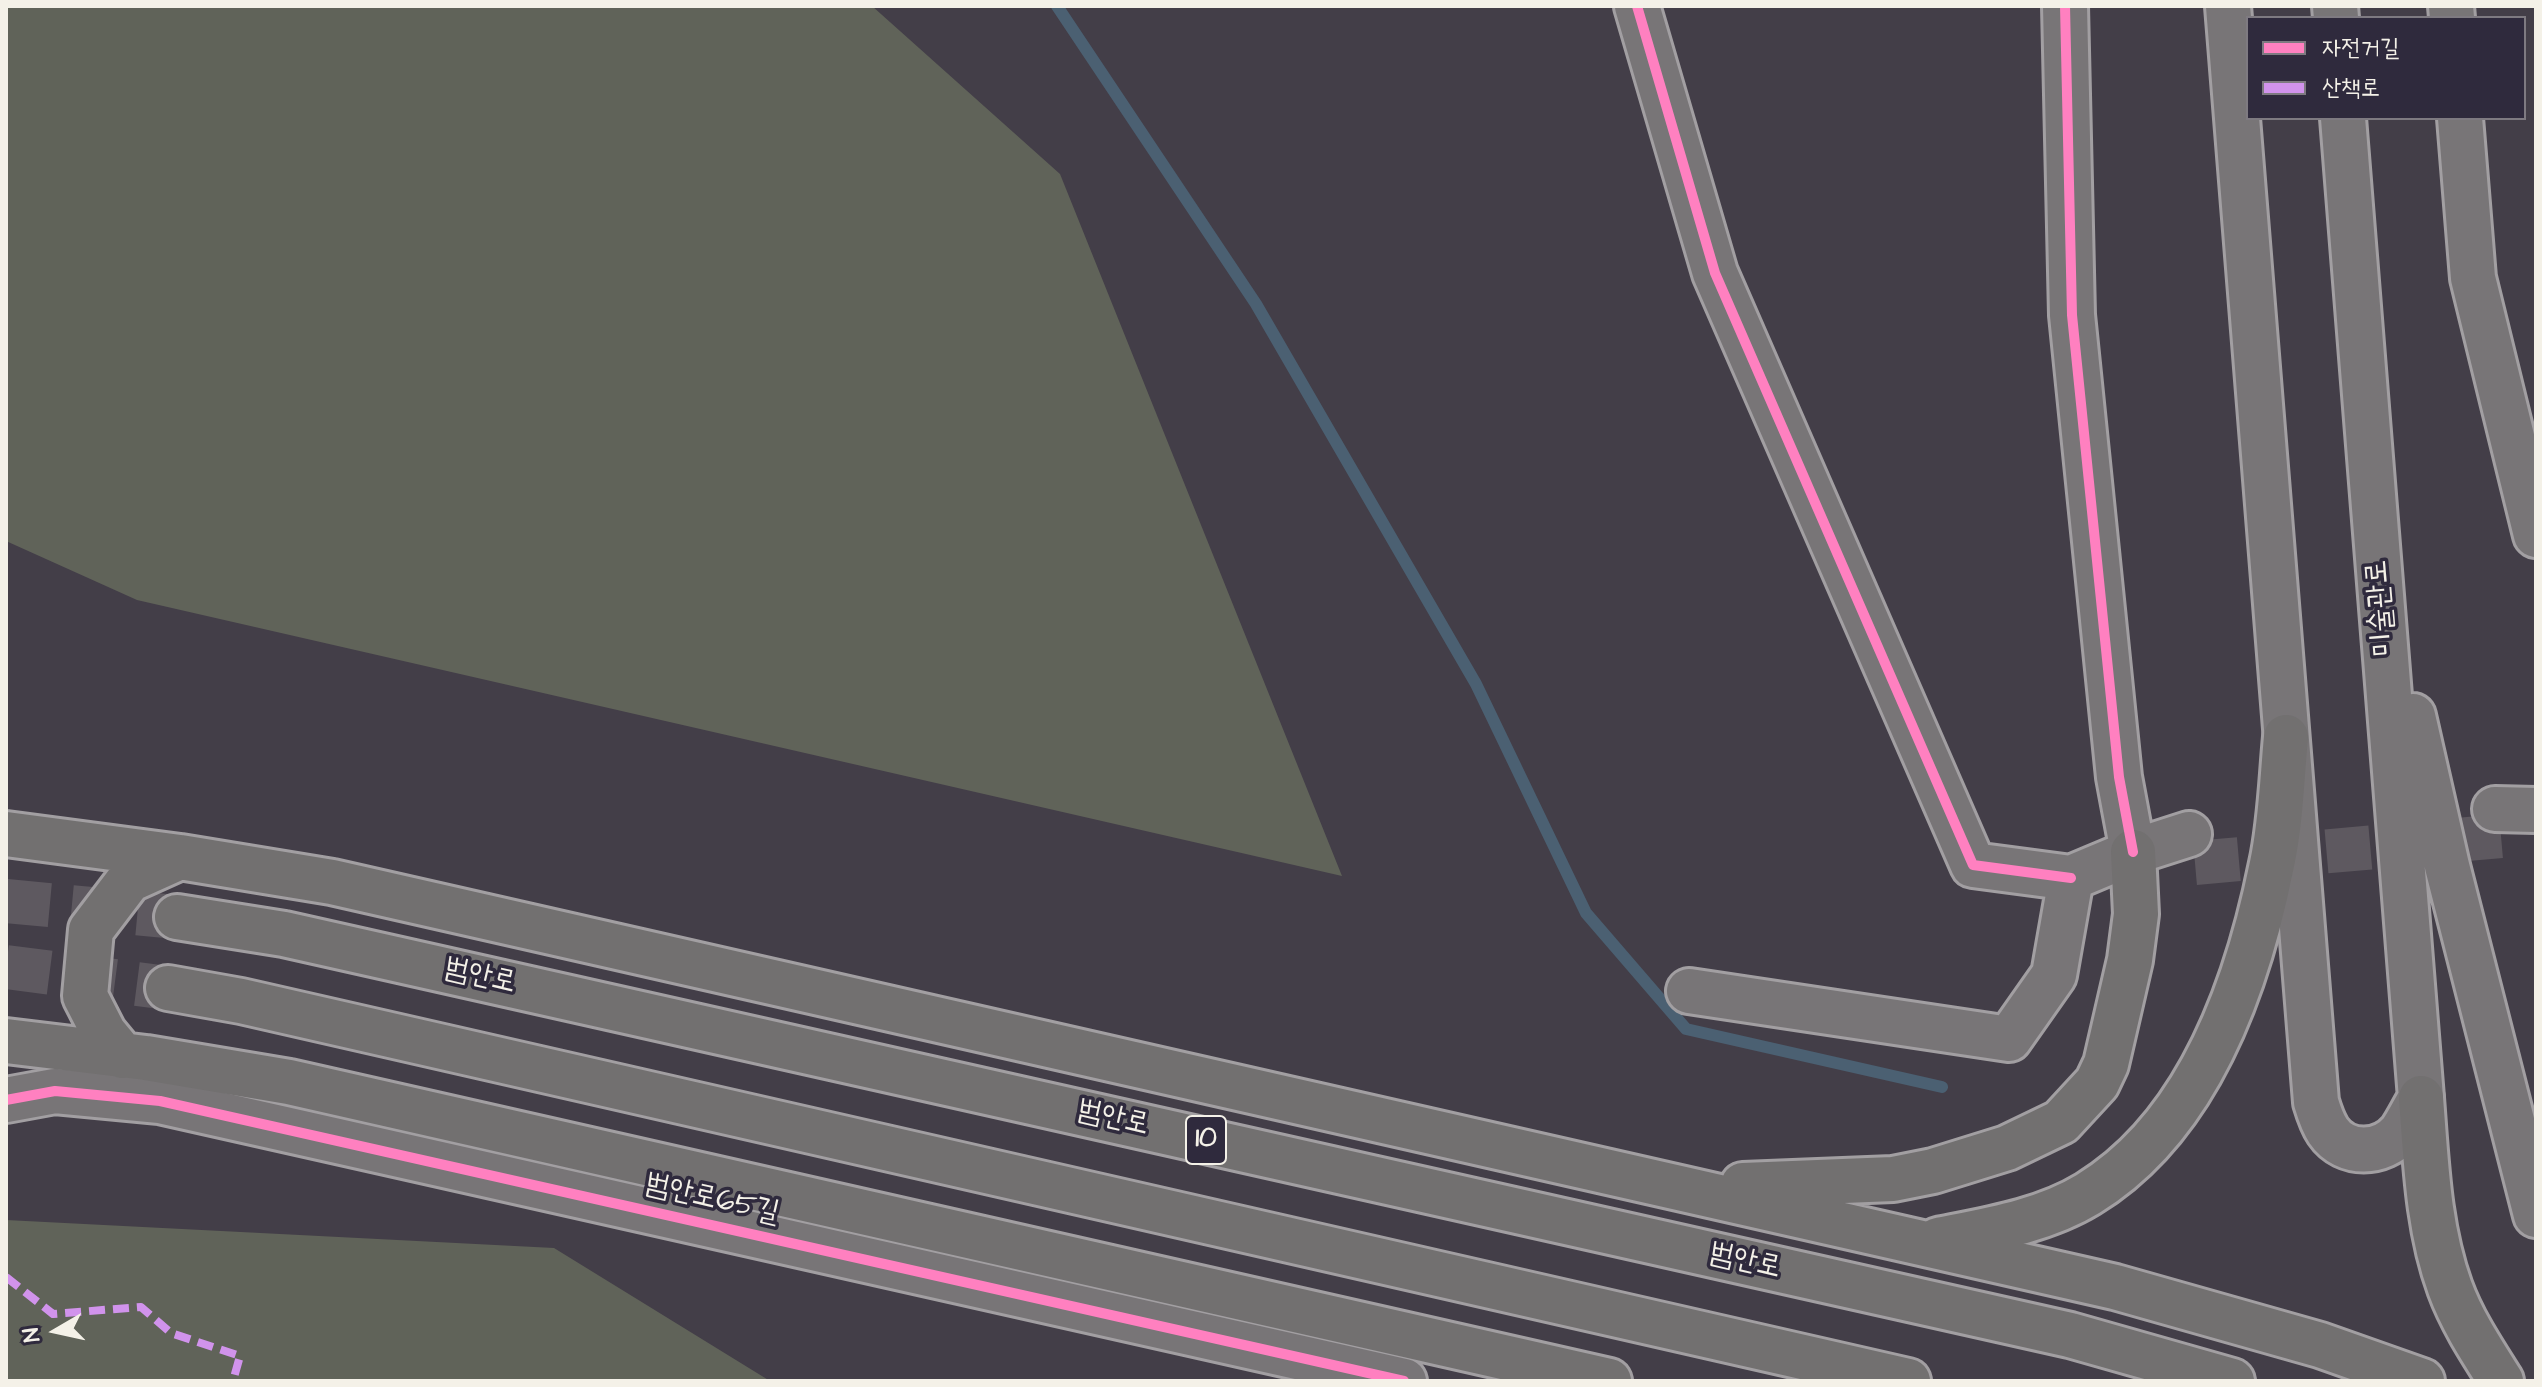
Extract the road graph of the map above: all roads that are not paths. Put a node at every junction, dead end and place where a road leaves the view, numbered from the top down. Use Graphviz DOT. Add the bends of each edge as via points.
graph roads {
  1 [pos="1637,6"];
  2 [pos="2065,6"];
  3 [pos="2228,6"];
  4 [pos="2343,120"];
  5 [pos="2460,120"];
  6 [pos="2536,535"];
  7 [pos="2378,568"];
  8 [pos="2286,737"];
  9 [pos="6,834"];
  10 [pos="2192,848"];
  11 [pos="2133,852"];
  12 [pos="180,857"];
  13 [pos="2071,878"];
  14 [pos="177,917"];
  15 [pos="168,988"];
  16 [pos="1689,991"];
  17 [pos="6,1041"];
  18 [pos="123,1056"];
  19 [pos="2421,1098"];
  20 [pos="6,1100"];
  21 [pos="1681,1188"];
  22 [pos="2536,1215"];
  23 [pos="1925,1243"];
  24 [pos="1404,1381"];
  25 [pos="1609,1381"];
  26 [pos="1908,1381"];
  27 [pos="2232,1381"];
  28 [pos="2422,1381"];
  29 [pos="2501,1381"];
  1 -- 13 [label="street" via="1715,273 1973,865"];
  2 -- 11 [label="street" via="2072,315 2119,777"];
  3 -- 8 [label="street"];
  4 -- 7 [label="street, 미술관로"];
  5 -- 6 [label="street" via="2473,278"];
  7 -- 19 [label="street, 미술관로"];
  7 -- 22 [label="street"];
  8 -- 19 [label="street" via="2321,1118 2341,1144 2369,1150 2401,1132"];
  8 -- 23 [label="highway" via="2273,862 2249,956 2221,1030 2186,1096 2127,1167 2087,1195 2020,1221"];
  9 -- 12 [label="highway"];
  10 -- 11 [label="street"];
  11 -- 13 [label="street"];
  11 -- 21 [label="highway" via="2136,914 2106,1064 2097,1083 2061,1122 1971,1160 1893,1179"];
  12 -- 18 [label="highway" via="129,880 91,930 85,996"];
  12 -- 21 [label="highway" via="332,882"];
  13 -- 16 [label="street" via="2054,975 2009,1039"];
  14 -- 27 [label="highway, 범안로 / 10" via="300,937 1528,1212 2070,1335"];
  15 -- 26 [label="highway"];
  17 -- 18 [label="highway"];
  18 -- 25 [label="highway" via="304,1085"];
  19 -- 29 [label="highway" via="2436,1239 2475,1340"];
  20 -- 24 [label="street, 범안로65길" via="55,1091 160,1101"];
  21 -- 23 [label="highway"];
  23 -- 28 [label="highway" via="2189,1306"];
}
